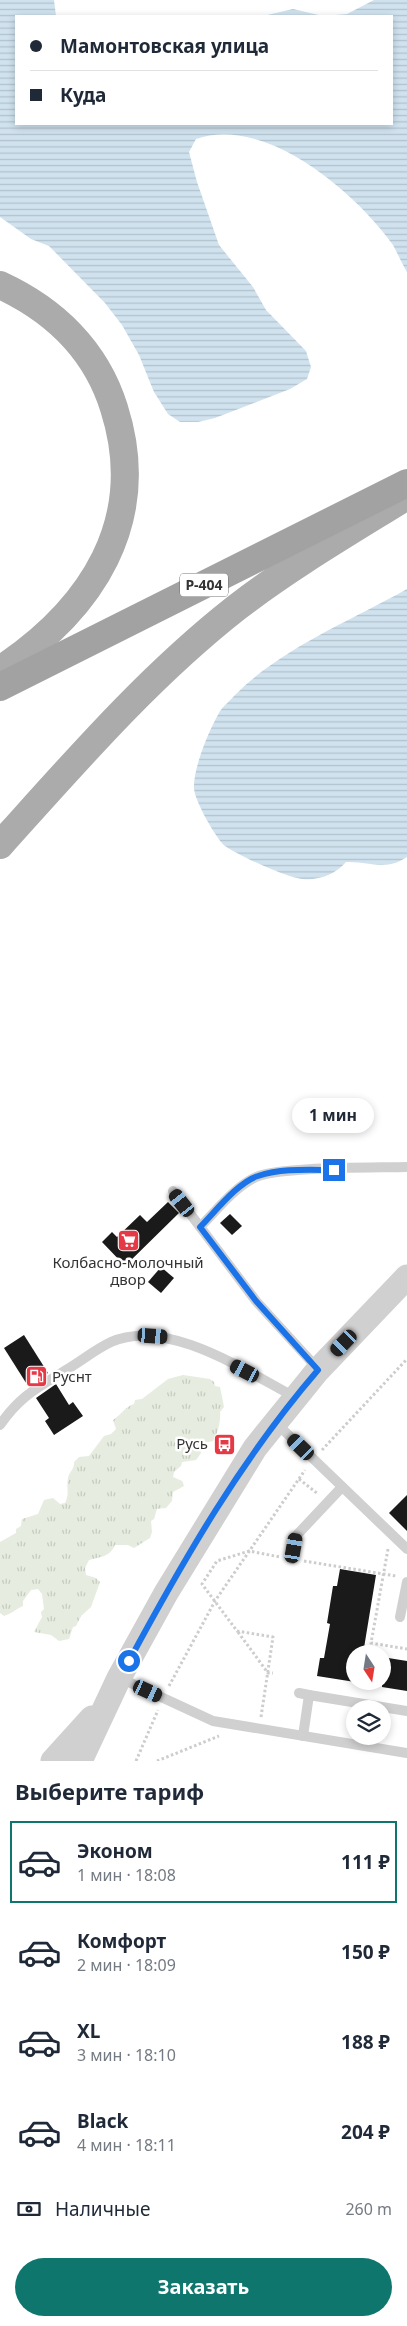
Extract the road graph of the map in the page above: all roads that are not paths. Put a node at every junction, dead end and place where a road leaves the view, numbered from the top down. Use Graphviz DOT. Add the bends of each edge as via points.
graph roads {
  1 [pos="0,285"];
  2 [pos="407,484"];
  3 [pos="407,496"];
  4 [pos="0,670"];
  5 [pos="0,687"];
  6 [pos="0,845"];
  7 [pos="407,1167"];
  8 [pos="172,1192"];
  9 [pos="200,1227"];
  10 [pos="407,1276"];
  11 [pos="318,1370"];
  12 [pos="295,1397"];
  13 [pos="275,1422"];
  14 [pos="0,1425"];
  15 [pos="342,1487"];
  16 [pos="407,1549"];
  17 [pos="292,1559"];
  18 [pos="407,1582"];
  19 [pos="400,1617"];
  20 [pos="115,1688"];
  21 [pos="407,1711"];
  22 [pos="303,1736"];
  23 [pos="407,1753"];
  24 [pos="53,1761"];
  25 [pos="80,1761"];
  1 -- 4 [label="main road" via="26,297 59,322 91,356 107,384 126,458 126,488 118,528 102,565 80,599 53,630"];
  2 -- 5 [label="highway, Р-404"];
  3 -- 6 [label="main road" via="317,551 235,609 157,677"];
  7 -- 9 [label="lane" via="280,1171 256,1176 241,1186"];
  8 -- 9 [label="lane"];
  9 -- 11 [label="lane" via="256,1301"];
  10 -- 11 [label="street"];
  11 -- 12 [label="street"];
  12 -- 13 [label="street"];
  12 -- 14 [label="lane" via="212,1354 169,1338 137,1335 112,1341 20,1399"];
  13 -- 15 [label="lane"];
  13 -- 20 [label="street" via="213,1514"];
  15 -- 16 [label="lane"];
  15 -- 17 [label="lane" via="295,1537"];
  18 -- 19 [label="lane"];
  20 -- 22 [label="lane" via="163,1698 213,1721"];
  20 -- 24 [label="street"];
  20 -- 25 [label="street"];
  21 -- 22 [label="lane" via="304,1694"];
  22 -- 23 [label="lane"];
}
